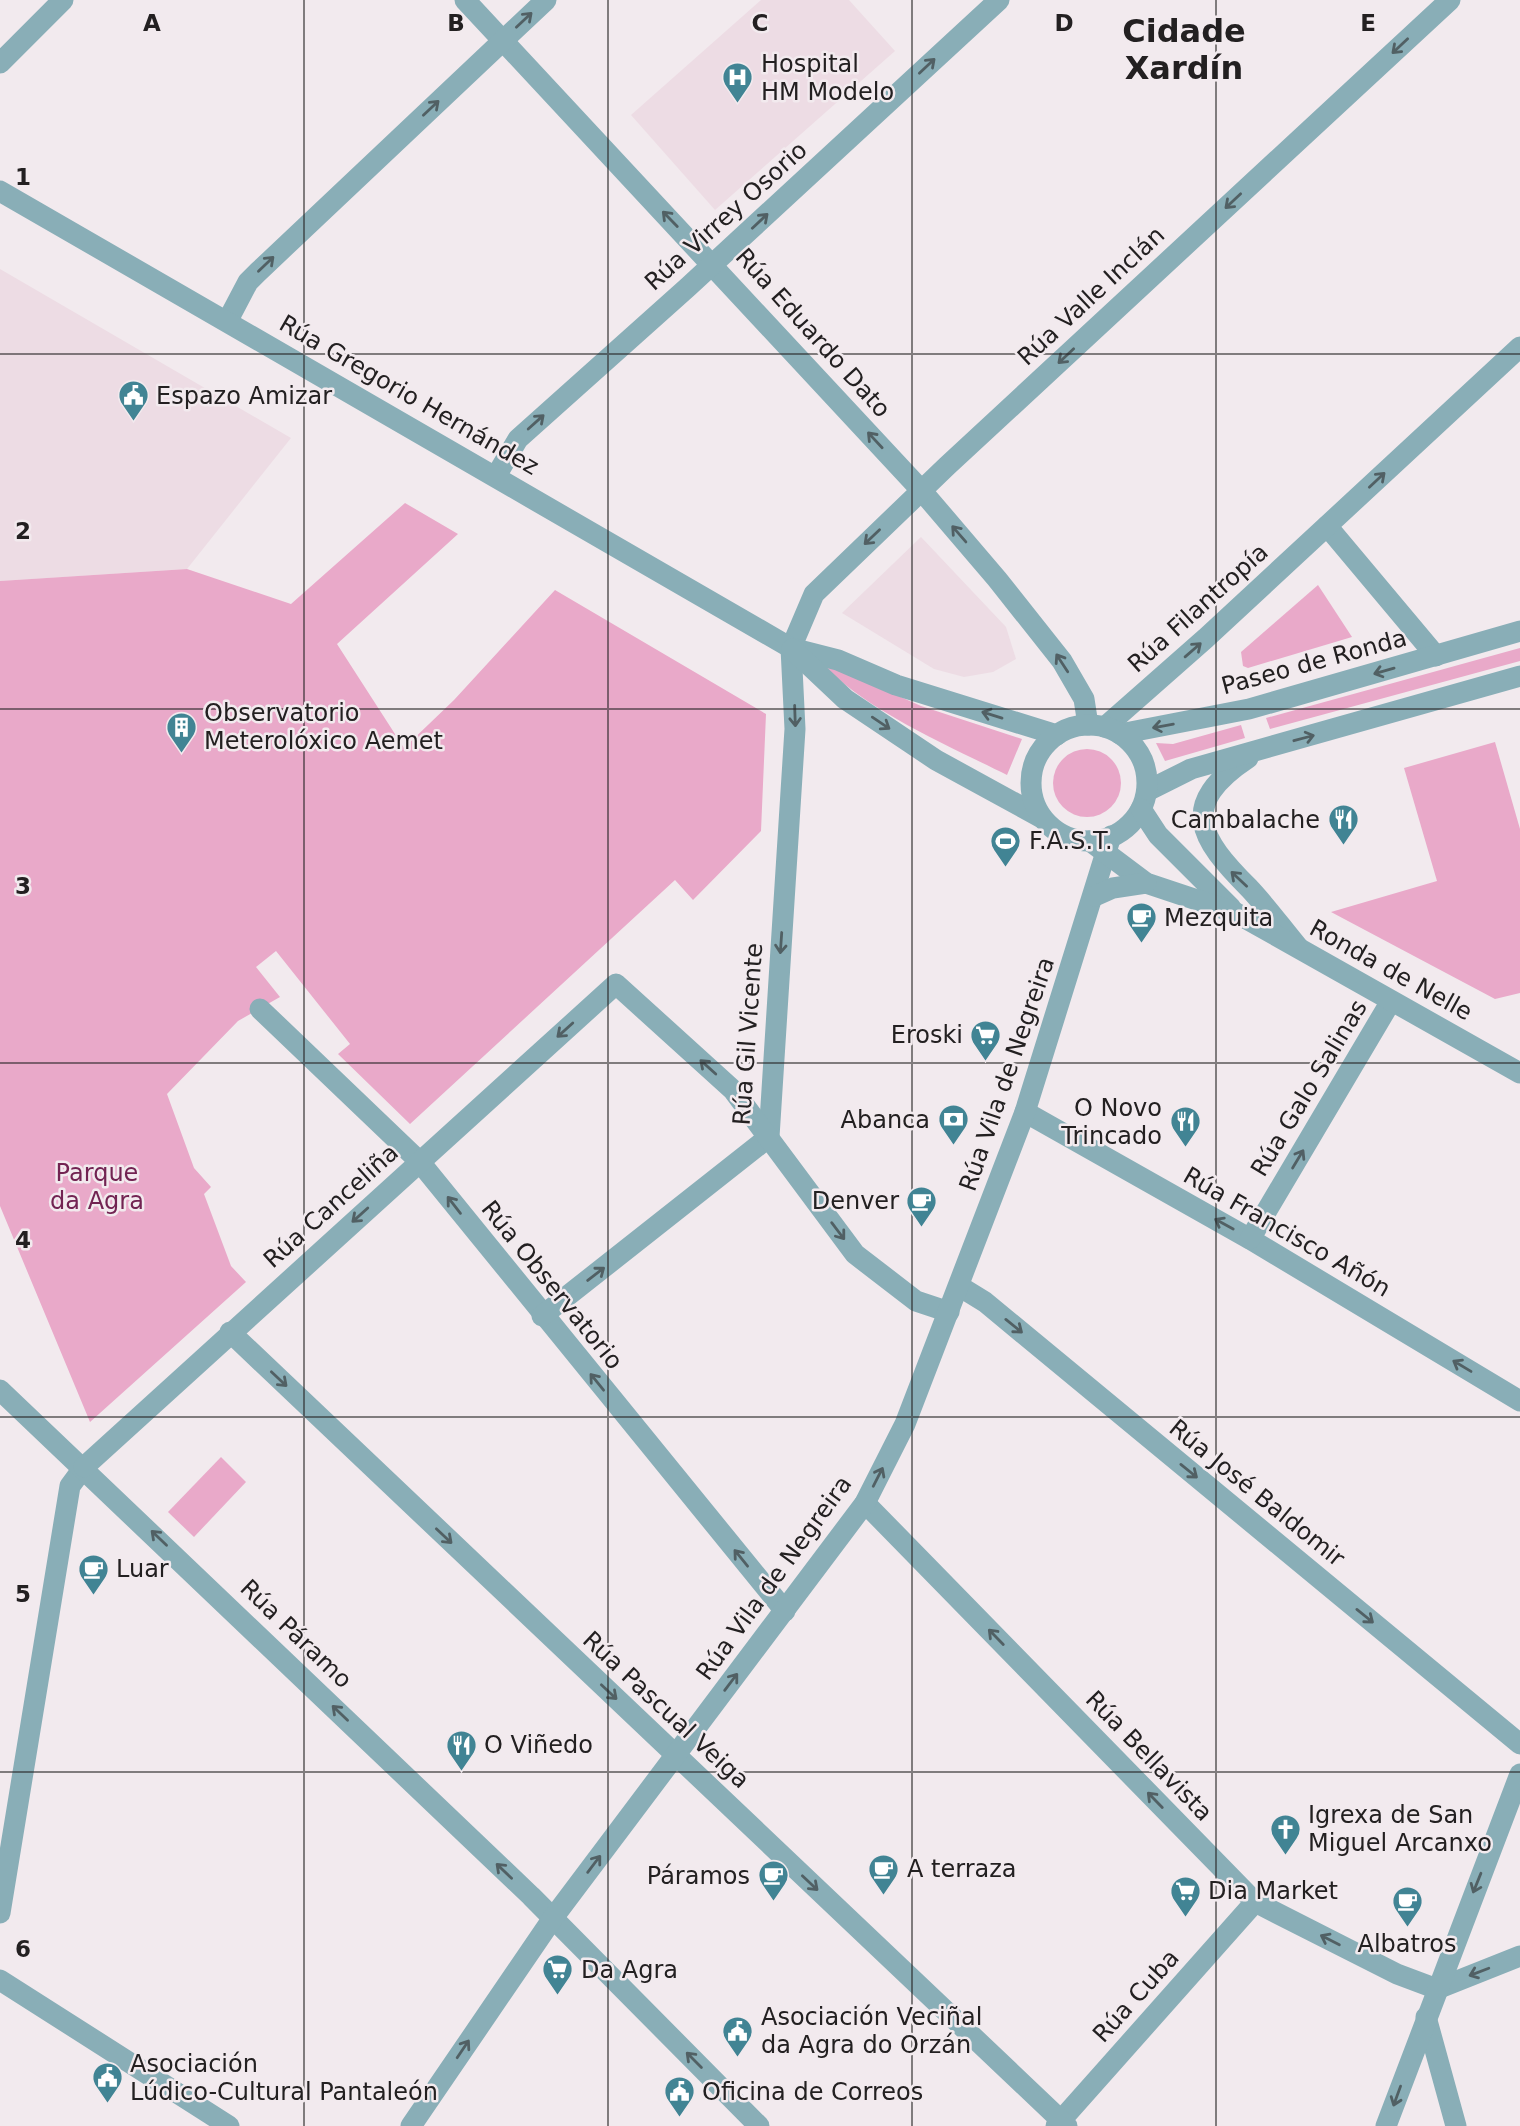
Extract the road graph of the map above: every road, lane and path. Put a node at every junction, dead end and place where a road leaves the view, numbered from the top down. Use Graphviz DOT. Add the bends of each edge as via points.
graph roads {
  1 [pos="465,0"];
  2 [pos="546,0"];
  3 [pos="999,0"];
  4 [pos="1450,0"];
  5 [pos="51,4"];
  6 [pos="502,41"];
  7 [pos="0,62"];
  8 [pos="0,191"];
  9 [pos="713,263"];
  10 [pos="228,320"];
  11 [pos="1520,347"];
  12 [pos="496,476"];
  13 [pos="921,490"];
  14 [pos="1327,526"];
  15 [pos="1520,631"];
  16 [pos="791,648"];
  17 [pos="1436,656"];
  18 [pos="1520,677"];
  19 [pos="1104,729"];
  20 [pos="1057,735"];
  21 [pos="1261,750"];
  22 [pos="1144,800"];
  23 [pos="1042,818"];
  24 [pos="1103,843"];
  25 [pos="1146,883"];
  26 [pos="1095,896"];
  27 [pos="1236,913"];
  28 [pos="1300,949"];
  29 [pos="1391,1000"];
  30 [pos="260,1009"];
  31 [pos="1520,1073"];
  32 [pos="1025,1112"];
  33 [pos="768,1137"];
  34 [pos="419,1161"];
  35 [pos="1251,1239"];
  36 [pos="959,1286"];
  37 [pos="950,1312"];
  38 [pos="542,1316"];
  39 [pos="230,1332"];
  40 [pos="0,1390"];
  41 [pos="1520,1401"];
  42 [pos="84,1467"];
  43 [pos="864,1503"];
  44 [pos="785,1611"];
  45 [pos="1520,1744"];
  46 [pos="677,1756"];
  47 [pos="1520,1774"];
  48 [pos="1255,1902"];
  49 [pos="0,1913"];
  50 [pos="553,1918"];
  51 [pos="1520,1956"];
  52 [pos="0,1980"];
  53 [pos="1437,1989"];
  54 [pos="1426,2017"];
  55 [pos="1061,2124"];
  56 [pos="229,2126"];
  57 [pos="411,2126"];
  58 [pos="759,2126"];
  59 [pos="1385,2126"];
  60 [pos="1456,2126"];
  1 -- 6 [label="street, Rúa Eduardo Dato"];
  6 -- 2 [label="street, one-way"];
  9 -- 3 [label="street, Rúa Virrey Osorio, one-way"];
  4 -- 13 [label="street, Rúa Valle Inclán, one-way"];
  5 -- 7 [label="street"];
  9 -- 6 [label="street, Rúa Eduardo Dato, one-way"];
  10 -- 6 [label="street, one-way" via="248,282"];
  8 -- 10 [label="street, Rúa Gregorio Hernández"];
  12 -- 9 [label="street, Rúa Virrey Osorio, one-way" via="518,439"];
  13 -- 9 [label="street, Rúa Eduardo Dato, one-way"];
  10 -- 12 [label="street, Rúa Gregorio Hernández"];
  14 -- 11 [label="street, Rúa Filantropía, one-way"];
  12 -- 16 [label="street, Rúa Gregorio Hernández"];
  13 -- 16 [label="street, Rúa Valle Inclán, one-way" via="814,594"];
  19 -- 13 [label="street, Rúa Eduardo Dato, one-way" via="1062,661"];
  14 -- 17 [label="street"];
  19 -- 14 [label="street, Rúa Filantropía, one-way"];
  15 -- 17 [label="street, Paseo de Ronda"];
  20 -- 16 [label="street, Rúa Gregorio Hernández, one-way"];
  16 -- 23 [label="street, Rúa Gregorio Hernández, one-way" via="845,699 936,761"];
  16 -- 33 [label="street, Rúa Gil Vicente, one-way" via="795,730"];
  17 -- 19 [label="street, Paseo de Ronda, one-way" via="1249,709"];
  21 -- 18 [label="street, one-way"];
  19 -- 20 [label="street"];
  19 -- 22 [label="street" via="1142,759"];
  20 -- 23 [label="street" via="1034,765 1031,783"];
  21 -- 22 [label="street" via="1191,769"];
  28 -- 21 [label="street, one-way" via="1228,869 1205,831 1204,814 1215,786"];
  22 -- 24 [label="street" via="1133,822"];
  22 -- 27 [label="street, Ronda de Nelle" via="1158,835"];
  23 -- 24 [label="street" via="1071,839"];
  24 -- 25 [label="street, Ronda de Nelle"];
  24 -- 26 [label="street, Rúa Vila de Negreira"];
  25 -- 26 [label="street" via="1112,888"];
  25 -- 27 [label="street, Ronda de Nelle"];
  26 -- 32 [label="street, Rúa Vila de Negreira"];
  27 -- 28 [label="street, Ronda de Nelle"];
  28 -- 29 [label="street, Ronda de Nelle"];
  29 -- 31 [label="street, Ronda de Nelle"];
  35 -- 29 [label="street, Rúa Galo Salinas, one-way"];
  30 -- 34 [label="street, Rúa Observatorio"];
  35 -- 32 [label="street, Rúa Francisco Añón, one-way"];
  32 -- 36 [label="street, Rúa Vila de Negreira"];
  33 -- 34 [label="street, Rúa Canceliña, one-way" via="733,1090 615,984"];
  33 -- 37 [label="street, one-way" via="855,1254 916,1301"];
  38 -- 33 [label="street, Rúa Gil Vicente, one-way"];
  38 -- 34 [label="street, Rúa Observatorio, one-way"];
  34 -- 39 [label="street, Rúa Canceliña, one-way"];
  41 -- 35 [label="street, Rúa Francisco Añón, one-way"];
  36 -- 37 [label="street, Rúa Vila de Negreira"];
  36 -- 45 [label="street, Rúa José Baldomir, one-way" via="985,1302"];
  43 -- 37 [label="street, Rúa Vila de Negreira, one-way" via="905,1423"];
  44 -- 38 [label="street, Rúa Observatorio, one-way"];
  39 -- 42 [label="street, Rúa Canceliña"];
  39 -- 46 [label="street, Rúa Pascual Veiga, one-way"];
  40 -- 42 [label="street, Rúa Páramo"];
  42 -- 49 [label="street" via="71,1486"];
  50 -- 42 [label="street, Rúa Páramo, one-way"];
  43 -- 44 [label="street, Rúa Vila de Negreira"];
  48 -- 43 [label="street, Rúa Bellavista, one-way"];
  46 -- 44 [label="street, Rúa Vila de Negreira, one-way"];
  50 -- 46 [label="street, Rúa Vila de Negreira, one-way"];
  46 -- 55 [label="street, Rúa Pascual Veiga, one-way"];
  47 -- 53 [label="street, one-way"];
  53 -- 48 [label="street, Rúa Bellavista, one-way" via="1397,1974"];
  48 -- 55 [label="street, Rúa Cuba"];
  57 -- 50 [label="street, Rúa Vila de Negreira, one-way"];
  58 -- 50 [label="street, Rúa Páramo, one-way"];
  51 -- 53 [label="street, one-way"];
  52 -- 56 [label="street"];
  53 -- 54 [label="street"];
  54 -- 59 [label="street, one-way"];
  54 -- 60 [label="street"];
}
